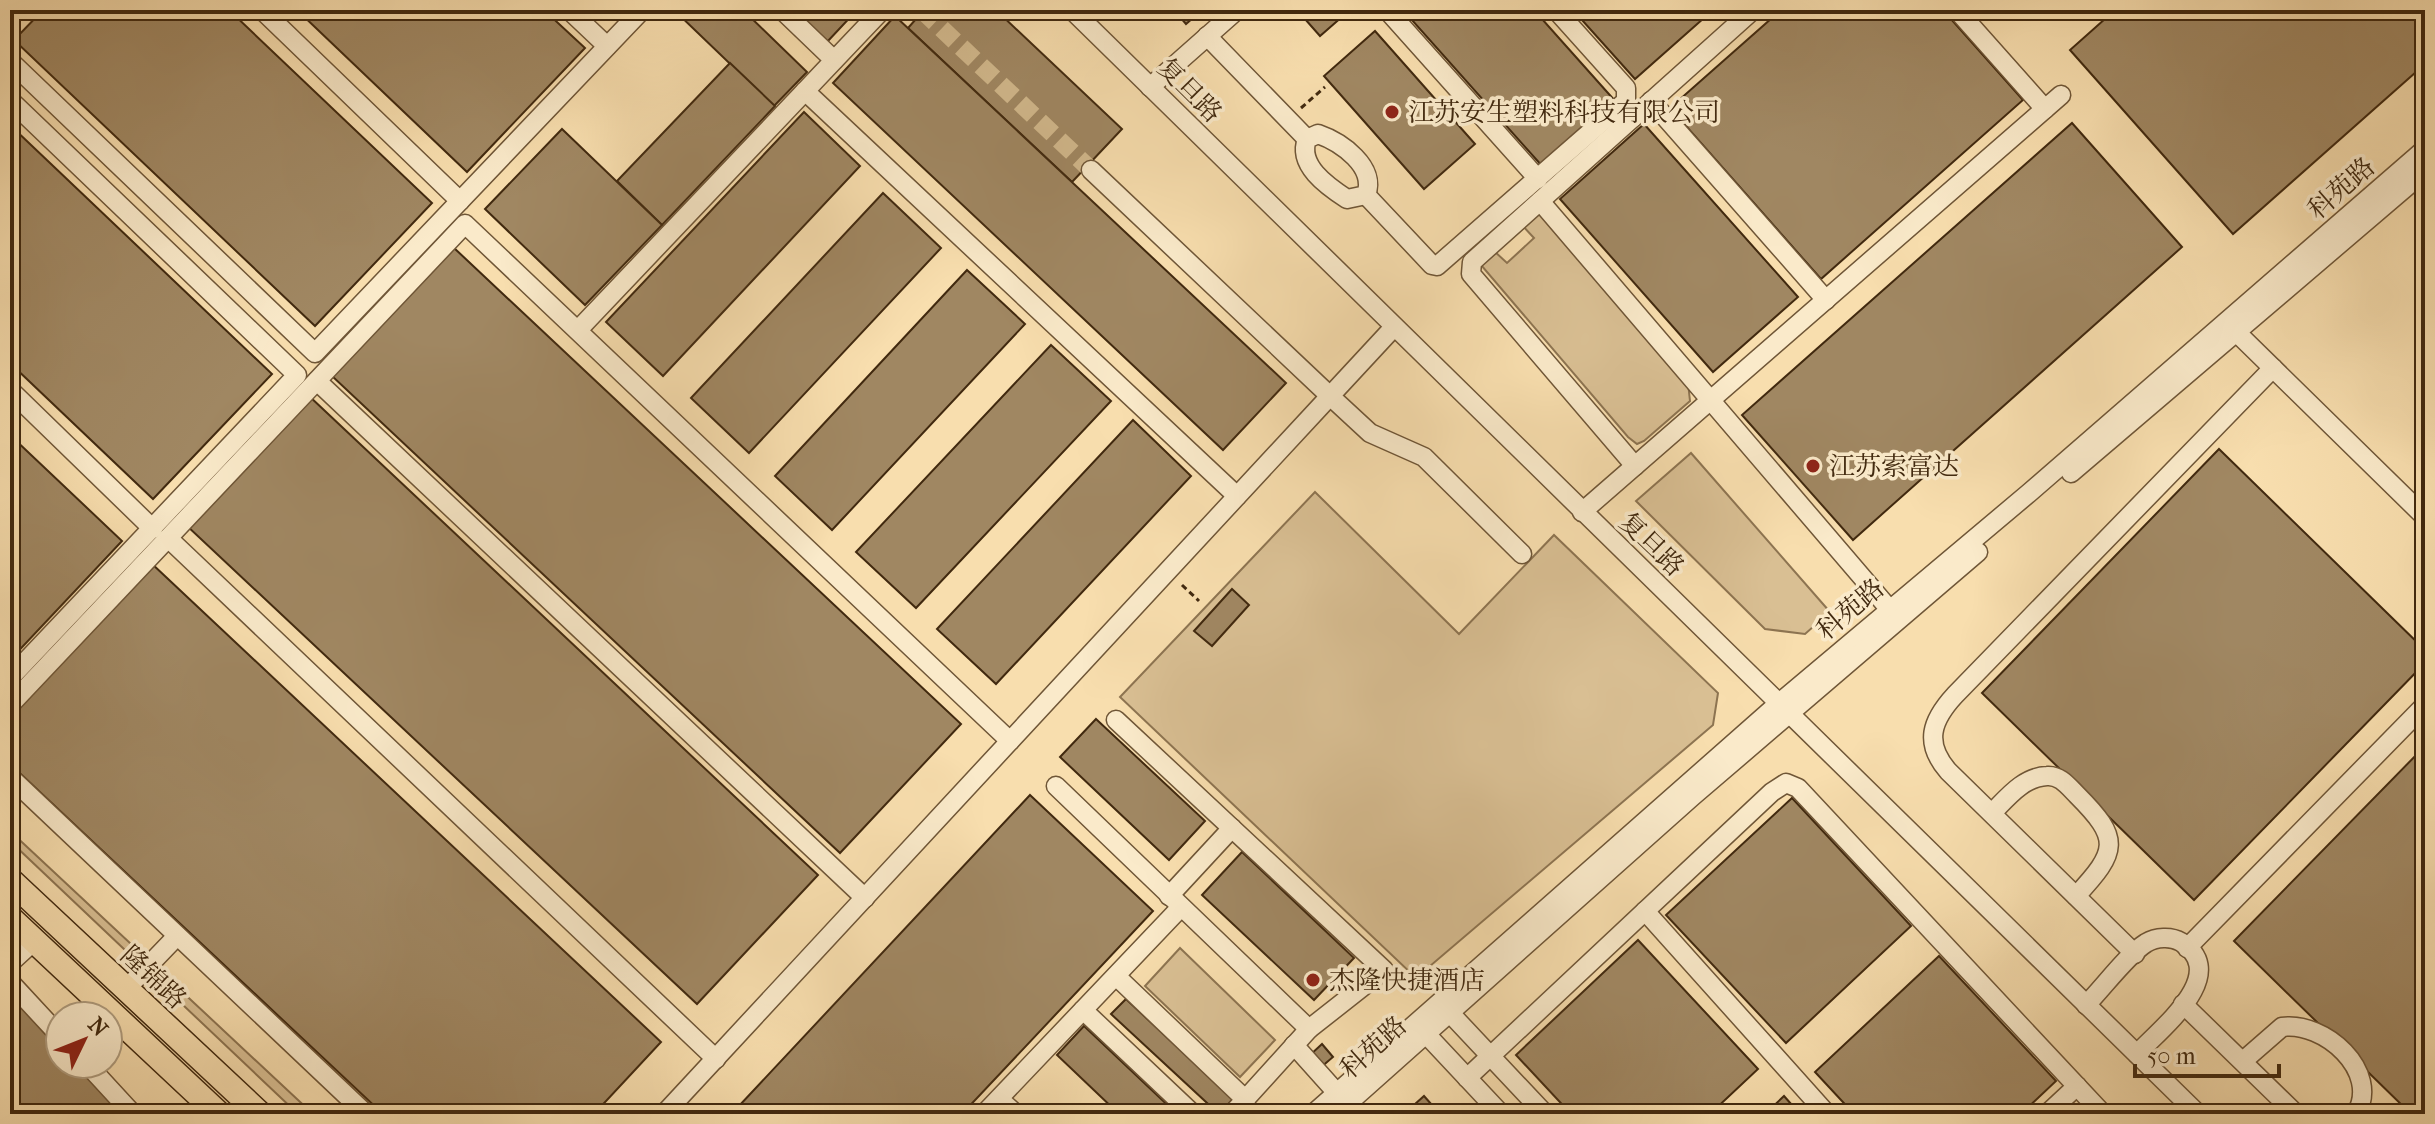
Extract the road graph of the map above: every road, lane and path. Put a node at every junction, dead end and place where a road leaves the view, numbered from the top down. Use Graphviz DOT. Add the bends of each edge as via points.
graph roads {
  1 [pos="262,10"];
  2 [pos="569,10"];
  3 [pos="642,10"];
  4 [pos="782,10"];
  5 [pos="882,10"];
  6 [pos="1072,10"];
  7 [pos="1237,10"];
  8 [pos="1387,10"];
  9 [pos="1556,10"];
  10 [pos="1753,10"];
  11 [pos="1957,10"];
  12 [pos="1207,36"];
  13 [pos="607,46"];
  14 [pos="834,60"];
  15 [pos="10,61"];
  16 [pos="1150,87"];
  17 [pos="1325,87"];
  18 [pos="805,91"];
  19 [pos="2061,95"];
  20 [pos="10,100"];
  21 [pos="1651,101"];
  22 [pos="2045,109"];
  23 [pos="1288,119"];
  24 [pos="1307,139"];
  25 [pos="2425,149"];
  26 [pos="1091,170"];
  27 [pos="2425,171"];
  28 [pos="1538,179"];
  29 [pos="1366,195"];
  30 [pos="460,201"];
  31 [pos="1540,201"];
  32 [pos="1826,300"];
  33 [pos="1394,327"];
  34 [pos="2231,328"];
  35 [pos="578,330"];
  36 [pos="2273,368"];
  37 [pos="317,381"];
  38 [pos="10,390"];
  39 [pos="1330,396"];
  40 [pos="1711,400"];
  41 [pos="1635,466"];
  42 [pos="1237,496"];
  43 [pos="1582,512"];
  44 [pos="2425,517"];
  45 [pos="160,534"];
  46 [pos="1522,554"];
  47 [pos="1167,571"];
  48 [pos="1199,601"];
  49 [pos="1894,615"];
  50 [pos="10,678"];
  51 [pos="10,705"];
  52 [pos="2425,705"];
  53 [pos="1783,709"];
  54 [pos="1116,720"];
  55 [pos="1010,741"];
  56 [pos="10,777"];
  57 [pos="1056,786"];
  58 [pos="1992,813"];
  59 [pos="1232,828"];
  60 [pos="10,880"];
  61 [pos="2076,896"];
  62 [pos="865,898"];
  63 [pos="1175,901"];
  64 [pos="1645,911"];
  65 [pos="10,918"];
  66 [pos="177,936"];
  67 [pos="34,941"];
  68 [pos="2187,948"];
  69 [pos="2135,954"];
  70 [pos="10,963"];
  71 [pos="1116,976"];
  72 [pos="10,982"];
  73 [pos="126,989"];
  74 [pos="2183,1004"];
  75 [pos="2086,1005"];
  76 [pos="1083,1010"];
  77 [pos="1450,1013"];
  78 [pos="44,1019"];
  79 [pos="1309,1029"];
  80 [pos="1426,1034"];
  81 [pos="1294,1045"];
  82 [pos="2137,1054"];
  83 [pos="1490,1056"];
  84 [pos="716,1059"];
  85 [pos="2243,1061"];
  86 [pos="1467,1078"];
  87 [pos="102,1080"];
  88 [pos="2077,1086"];
  89 [pos="1337,1093"];
  90 [pos="999,1099"];
  91 [pos="1246,1100"];
  92 [pos="2093,1110"];
  93 [pos="133,1114"];
  94 [pos="219,1114"];
  95 [pos="260,1114"];
  96 [pos="366,1114"];
  97 [pos="664,1114"];
  98 [pos="984,1114"];
  99 [pos="1016,1114"];
  100 [pos="1193,1114"];
  101 [pos="1232,1114"];
  102 [pos="1313,1114"];
  103 [pos="1336,1114"];
  104 [pos="1501,1114"];
  105 [pos="1545,1114"];
  106 [pos="1827,1114"];
  107 [pos="2047,1114"];
  108 [pos="2198,1114"];
  109 [pos="2296,1114"];
  110 [pos="2356,1114"];
  1 -- 30 [label="street"];
  2 -- 13 [label="street"];
  3 -- 13 [label="street"];
  4 -- 14 [label="street"];
  5 -- 14 [label="street"];
  6 -- 16 [label="street, 复旦路"];
  7 -- 12 [label="street"];
  8 -- 28 [label="street"];
  9 -- 28 [label="street" via="1629,94"];
  10 -- 21 [label="street"];
  11 -- 22 [label="street"];
  12 -- 16 [label="street"];
  12 -- 23 [label="street"];
  13 -- 30 [label="street"];
  14 -- 18 [label="street"];
  15 -- 30 [label="street" via="315,353"];
  16 -- 33 [label="street, 复旦路"];
  17 -- 23 [label="path"];
  18 -- 35 [label="street"];
  18 -- 42 [label="street"];
  19 -- 22 [label="street"];
  20 -- 45 [label="street" via="297,375"];
  21 -- 31 [label="street"];
  21 -- 32 [label="street"];
  22 -- 32 [label="street"];
  23 -- 24 [label="street"];
  24 -- 29 [label="street" via="1318,134 1330,138 1356,158 1366,173"];
  24 -- 29 [label="street" via="1306,160 1320,178 1347,199"];
  25 -- 34 [label="street, 科苑路"];
  26 -- 39 [label="street"];
  27 -- 34 [label="street, 科苑路"];
  28 -- 29 [label="street" via="1437,266"];
  31 -- 40 [label="street"];
  31 -- 41 [label="street" via="1472,262 1471,274"];
  32 -- 40 [label="street"];
  33 -- 39 [label="street"];
  33 -- 43 [label="street, 复旦路"];
  34 -- 36 [label="street"];
  34 -- 49 [label="street, 科苑路"];
  35 -- 37 [label="street" via="465,224"];
  35 -- 55 [label="street"];
  36 -- 44 [label="street"];
  36 -- 58 [label="street" via="1940,712 1932,728 1939,760"];
  37 -- 45 [label="street"];
  37 -- 62 [label="street"];
  38 -- 45 [label="street"];
  39 -- 42 [label="street"];
  39 -- 46 [label="street" via="1370,433 1424,457"];
  40 -- 41 [label="street"];
  40 -- 49 [label="street"];
  41 -- 43 [label="street"];
  42 -- 47 [label="street"];
  43 -- 53 [label="street, 复旦路"];
  45 -- 50 [label="street"];
  45 -- 51 [label="street"];
  45 -- 84 [label="street"];
  47 -- 48 [label="path"];
  47 -- 55 [label="street"];
  49 -- 53 [label="street, 科苑路"];
  52 -- 68 [label="street"];
  53 -- 75 [label="street, 复旦路"];
  53 -- 77 [label="street, 科苑路"];
  53 -- 89 [label="street, 科苑路"];
  54 -- 59 [label="street"];
  55 -- 62 [label="street"];
  56 -- 66 [label="street"];
  57 -- 63 [label="street"];
  58 -- 61 [label="street"];
  58 -- 61 [label="street" via="2035,778 2054,776 2072,790 2103,821 2109,842 2098,872"];
  59 -- 63 [label="street"];
  59 -- 79 [label="street" via="1384,970"];
  60 -- 73 [label="main road, 隆锦路"];
  61 -- 69 [label="street"];
  62 -- 84 [label="street"];
  63 -- 71 [label="street"];
  63 -- 79 [label="street"];
  64 -- 83 [label="street"];
  64 -- 88 [label="street" via="1786,783 1798,788"];
  64 -- 106 [label="street"];
  65 -- 67 [label="main road"];
  66 -- 73 [label="street"];
  66 -- 96 [label="street"];
  67 -- 70 [label="street"];
  67 -- 94 [label="main road"];
  68 -- 69 [label="street" via="2166,937 2146,943"];
  68 -- 74 [label="street" via="2200,973 2195,992"];
  69 -- 75 [label="street"];
  71 -- 76 [label="street"];
  71 -- 91 [label="street"];
  72 -- 78 [label="street"];
  73 -- 95 [label="main road, 隆锦路"];
  74 -- 82 [label="street"];
  74 -- 85 [label="street"];
  75 -- 82 [label="street, 复旦路"];
  76 -- 90 [label="street"];
  76 -- 100 [label="street"];
  77 -- 80 [label="street, 科苑路"];
  77 -- 83 [label="street"];
  79 -- 81 [label="street"];
  80 -- 86 [label="street"];
  80 -- 103 [label="street, 科苑路"];
  81 -- 89 [label="street"];
  81 -- 91 [label="street"];
  82 -- 108 [label="street, 复旦路"];
  83 -- 86 [label="street"];
  83 -- 105 [label="street"];
  84 -- 97 [label="street"];
  85 -- 109 [label="street"];
  85 -- 110 [label="street" via="2282,1027 2314,1029 2362,1079 2364,1092"];
  86 -- 104 [label="street"];
  87 -- 93 [label="street"];
  88 -- 92 [label="street"];
  88 -- 107 [label="street"];
  89 -- 102 [label="street, 科苑路"];
  90 -- 98 [label="street"];
  90 -- 99 [label="street"];
  91 -- 101 [label="street"];
}
